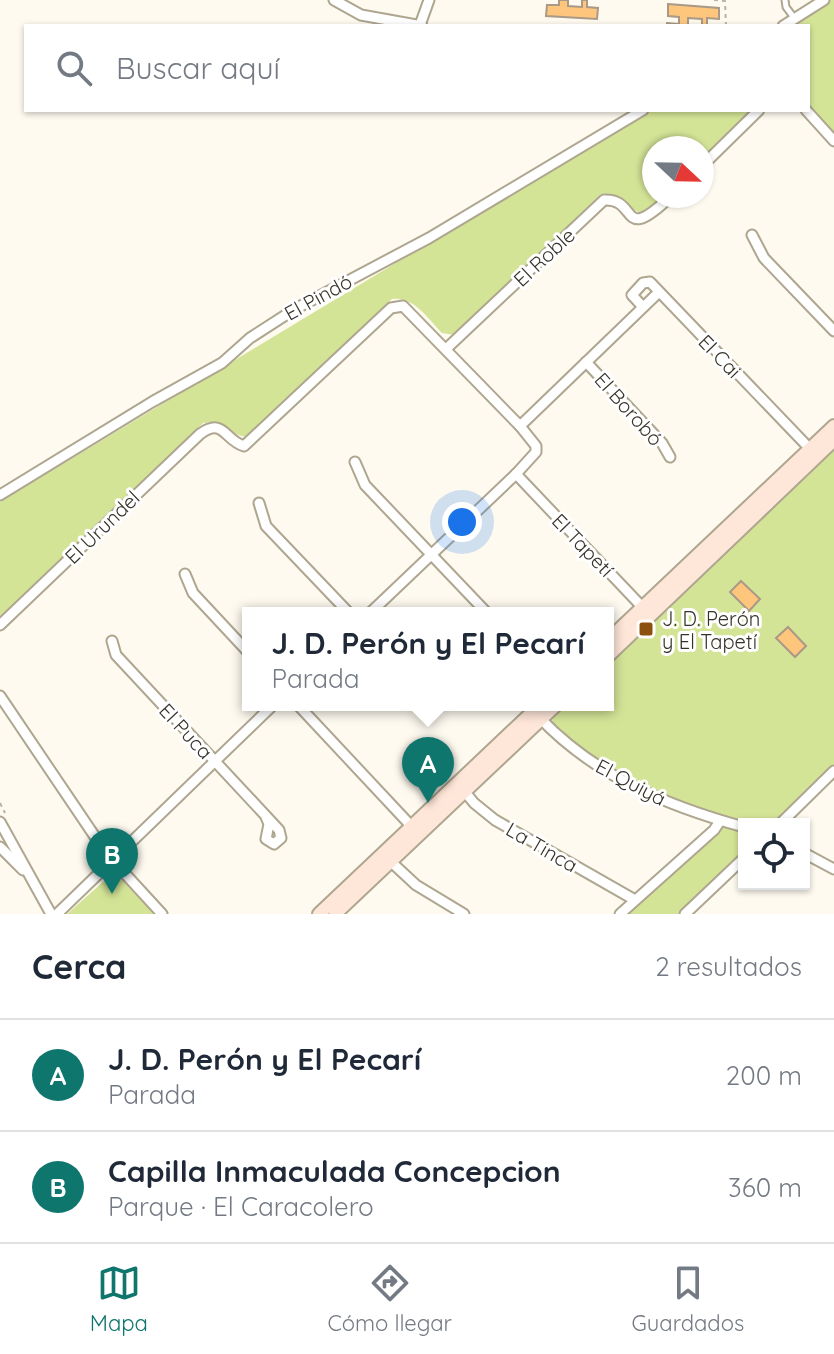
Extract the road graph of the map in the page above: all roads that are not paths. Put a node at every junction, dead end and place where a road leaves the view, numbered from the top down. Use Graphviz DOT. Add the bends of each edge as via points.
graph roads {
  1 [pos="334,0"];
  2 [pos="429,0"];
  3 [pos="785,0"];
  4 [pos="824,0"];
  5 [pos="795,19"];
  6 [pos="410,24"];
  7 [pos="422,24"];
  8 [pos="786,24"];
  9 [pos="640,112"];
  10 [pos="757,112"];
  11 [pos="808,112"];
  12 [pos="834,141"];
  13 [pos="714,154"];
  14 [pos="658,208"];
  15 [pos="752,235"];
  16 [pos="659,292"];
  17 [pos="643,307"];
  18 [pos="834,331"];
  19 [pos="446,349"];
  20 [pos="586,362"];
  21 [pos="520,426"];
  22 [pos="834,426"];
  23 [pos="834,440"];
  24 [pos="814,453"];
  25 [pos="670,457"];
  26 [pos="355,462"];
  27 [pos="516,474"];
  28 [pos="0,495"];
  29 [pos="259,503"];
  30 [pos="431,554"];
  31 [pos="185,574"];
  32 [pos="343,607"];
  33 [pos="376,607"];
  34 [pos="481,607"];
  35 [pos="647,611"];
  36 [pos="0,625"];
  37 [pos="614,636"];
  38 [pos="112,641"];
  39 [pos="242,646"];
  40 [pos="614,649"];
  41 [pos="0,696"];
  42 [pos="267,711"];
  43 [pos="304,711"];
  44 [pos="538,712"];
  45 [pos="215,761"];
  46 [pos="834,771"];
  47 [pos="461,787"];
  48 [pos="266,817"];
  49 [pos="786,818"];
  50 [pos="720,821"];
  51 [pos="0,822"];
  52 [pos="738,826"];
  53 [pos="415,830"];
  54 [pos="0,847"];
  55 [pos="810,856"];
  56 [pos="387,858"];
  57 [pos="111,860"];
  58 [pos="738,864"];
  59 [pos="834,869"];
  60 [pos="31,878"];
  61 [pos="635,900"];
  62 [pos="689,913"];
  63 [pos="51,914"];
  64 [pos="57,914"];
  65 [pos="162,914"];
  66 [pos="319,914"];
  67 [pos="335,914"];
  68 [pos="464,914"];
  69 [pos="620,914"];
  1 -- 6 [label="street" via="361,15"];
  2 -- 7 [label="street"];
  3 -- 5 [label="lane"];
  4 -- 5 [label="street"];
  5 -- 8 [label="street"];
  9 -- 28 [label="street, El Pindó" via="429,238 295,309 222,363"];
  10 -- 13 [label="street"];
  11 -- 12 [label="street"];
  14 -- 19 [label="street, El Roble" via="638,219 613,200 604,200"];
  15 -- 18 [label="street" via="764,258"];
  16 -- 17 [label="street"];
  16 -- 17 [label="street" via="650,282 643,283 632,295"];
  16 -- 24 [label="street, El Cai"];
  17 -- 20 [label="street"];
  19 -- 21 [label="street"];
  19 -- 36 [label="street, El Urundel" via="403,306 391,308 244,446 223,430 205,430"];
  20 -- 21 [label="street"];
  20 -- 25 [label="street, El Borobó"];
  21 -- 27 [label="street" via="536,446 534,457"];
  22 -- 24 [label="main road"];
  23 -- 24 [label="main road"];
  24 -- 35 [label="main road"];
  26 -- 30 [label="street" via="365,485"];
  27 -- 30 [label="street"];
  27 -- 35 [label="street, El Tapetí"];
  29 -- 32 [label="street" via="266,526"];
  30 -- 33 [label="street"];
  30 -- 34 [label="street"];
  31 -- 39 [label="street" via="193,593"];
  35 -- 37 [label="main road"];
  35 -- 40 [label="main road"];
  38 -- 45 [label="street, El Puca" via="116,655"];
  41 -- 57 [label="street"];
  42 -- 45 [label="street"];
  43 -- 53 [label="street"];
  44 -- 47 [label="main road"];
  44 -- 50 [label="street, El Quiyá" via="568,744 629,785"];
  45 -- 48 [label="street, El Puca"];
  45 -- 57 [label="street"];
  46 -- 49 [label="street"];
  47 -- 53 [label="main road"];
  47 -- 61 [label="street, La Tinca" via="495,820"];
  50 -- 52 [label="street, El Quiyá"];
  50 -- 61 [label="street"];
  51 -- 60 [label="street"];
  53 -- 56 [label="main road"];
  54 -- 60 [label="street"];
  55 -- 59 [label="street"];
  56 -- 66 [label="main road"];
  56 -- 67 [label="main road"];
  56 -- 68 [label="street" via="416,885"];
  57 -- 64 [label="street"];
  57 -- 65 [label="street"];
  58 -- 62 [label="street"];
  60 -- 63 [label="street"];
  61 -- 69 [label="street"];
}
